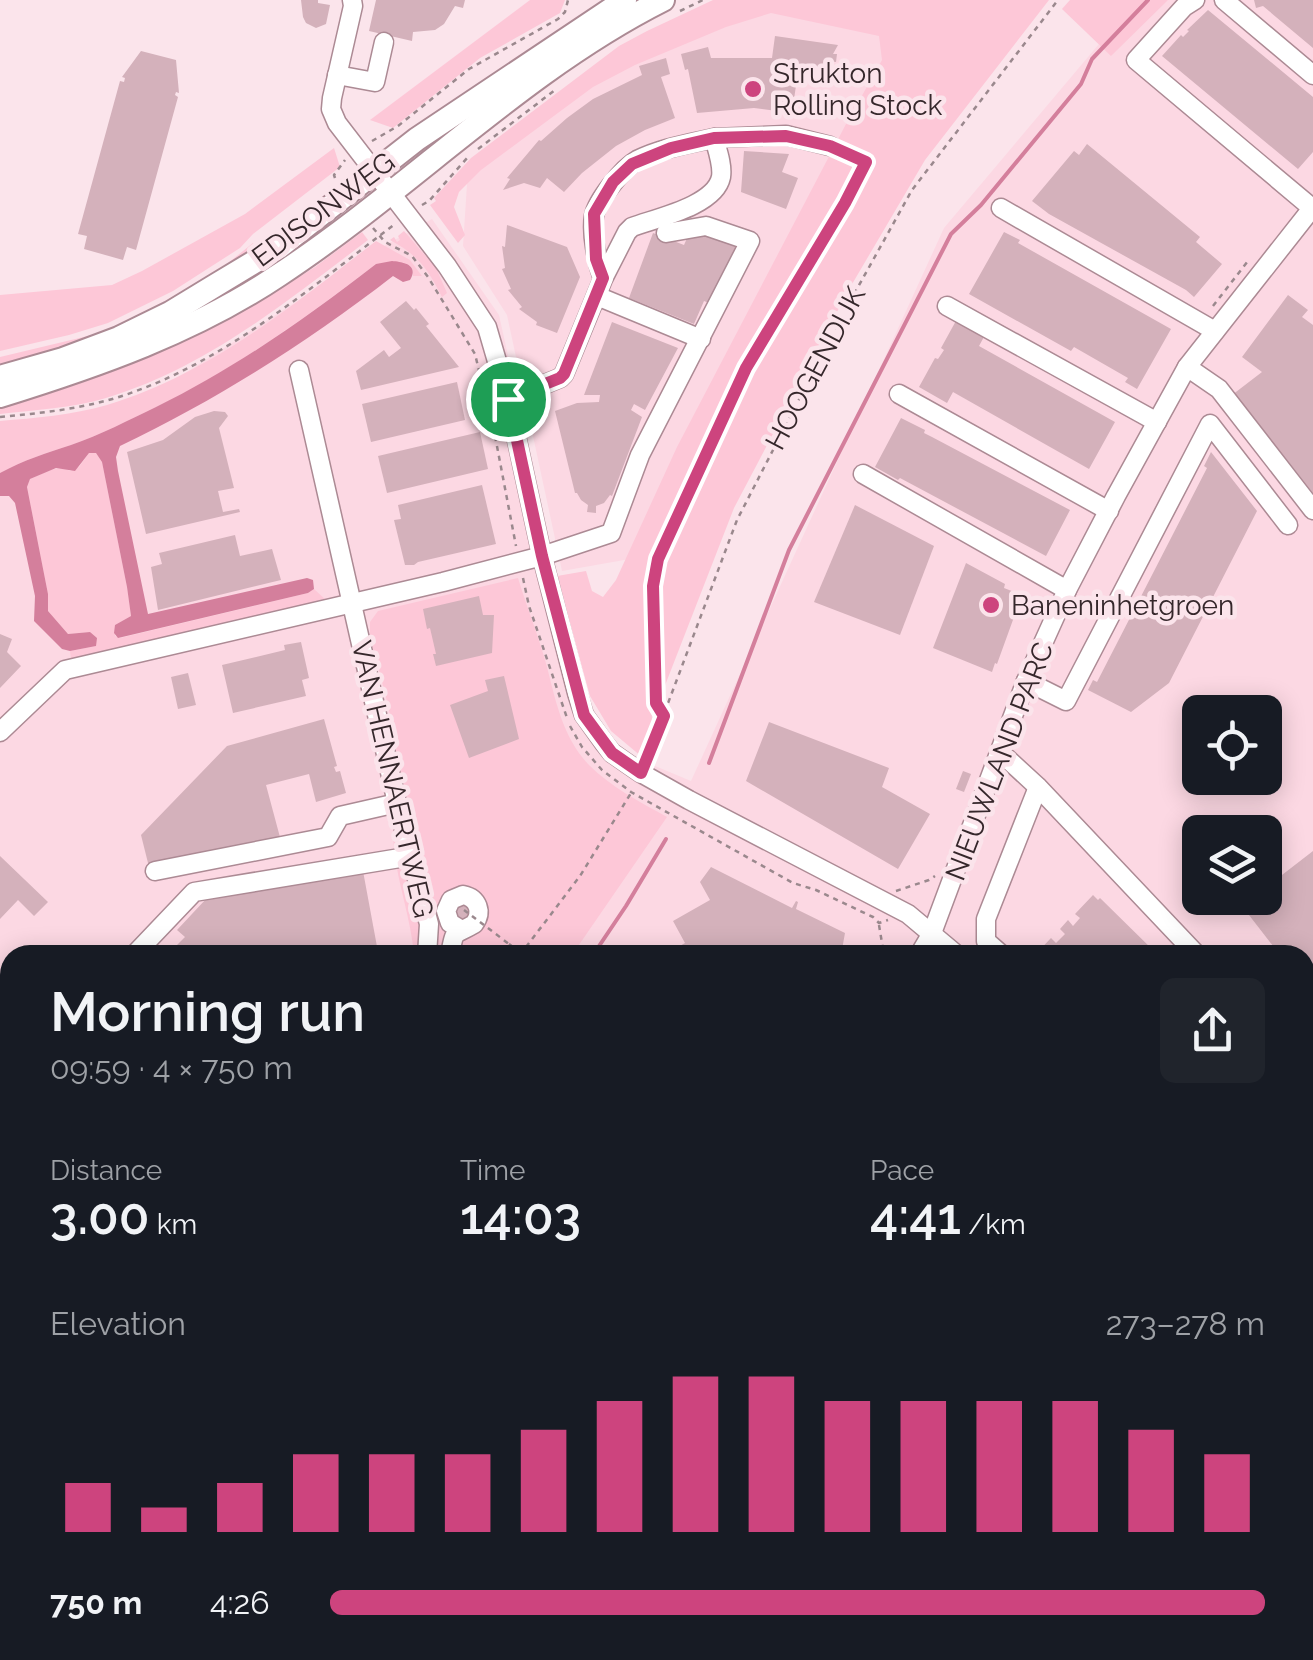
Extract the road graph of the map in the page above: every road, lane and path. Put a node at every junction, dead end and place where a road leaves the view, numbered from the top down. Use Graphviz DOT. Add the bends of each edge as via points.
graph roads {
  1 [pos="352,0"];
  2 [pos="568,0"];
  3 [pos="625,0"];
  4 [pos="663,0"];
  5 [pos="1058,0"];
  6 [pos="1196,0"];
  7 [pos="1224,0"];
  8 [pos="602,20"];
  9 [pos="384,42"];
  10 [pos="337,74"];
  11 [pos="1313,74"];
  12 [pos="714,138"];
  13 [pos="830,146"];
  14 [pos="358,152"];
  15 [pos="374,172"];
  16 [pos="334,175"];
  17 [pos="391,194"];
  18 [pos="1001,208"];
  19 [pos="1310,217"];
  20 [pos="666,233"];
  21 [pos="378,235"];
  22 [pos="600,287"];
  23 [pos="947,306"];
  24 [pos="1215,331"];
  25 [pos="701,339"];
  26 [pos="1187,367"];
  27 [pos="299,370"];
  28 [pos="0,377"];
  29 [pos="899,394"];
  30 [pos="0,396"];
  31 [pos="508,399"];
  32 [pos="1157,422"];
  33 [pos="863,474"];
  34 [pos="1313,510"];
  35 [pos="1109,511"];
  36 [pos="1288,525"];
  37 [pos="542,556"];
  38 [pos="519,562"];
  39 [pos="1067,590"];
  40 [pos="352,604"];
  41 [pos="1026,681"];
  42 [pos="664,716"];
  43 [pos="0,732"];
  44 [pos="1001,753"];
  45 [pos="641,773"];
  46 [pos="1038,787"];
  47 [pos="632,792"];
  48 [pos="396,803"];
  49 [pos="412,856"];
  50 [pos="155,871"];
  51 [pos="424,909"];
  52 [pos="908,914"];
  53 [pos="456,917"];
  54 [pos="879,923"];
  55 [pos="932,933"];
  56 [pos="144,945"];
  57 [pos="428,945"];
  58 [pos="451,945"];
  59 [pos="510,945"];
  60 [pos="528,945"];
  61 [pos="882,945"];
  62 [pos="925,945"];
  63 [pos="946,945"];
  64 [pos="991,945"];
  65 [pos="1188,945"];
  1 -- 10 [label="street"];
  2 -- 14 [label="path, EDISONWEG" via="558,18 469,70"];
  3 -- 8 [label="main road, EDISONWEG"];
  4 -- 8 [label="main road"];
  5 -- 42 [label="path, HOOGENDIJK" via="912,190 842,314 737,520"];
  6 -- 19 [label="street, NIEUWLAND PARC" via="1136,60"];
  7 -- 11 [label="street"];
  8 -- 15 [label="main road, EDISONWEG"];
  8 -- 17 [label="main road, EDISONWEG"];
  9 -- 10 [label="street" via="374,82"];
  10 -- 14 [label="street" via="332,110"];
  12 -- 13 [label="street" via="786,136"];
  12 -- 22 [label="street" via="721,176 716,187 683,209 632,227"];
  12 -- 22 [label="street" via="638,160 613,182 594,214"];
  13 -- 42 [label="path" via="866,162 746,368 658,559 656,703"];
  14 -- 15 [label="street"];
  14 -- 16 [label="path, EDISONWEG"];
  15 -- 17 [label="street"];
  15 -- 28 [label="main road, EDISONWEG" via="279,247 170,313 119,338"];
  17 -- 30 [label="main road, EDISONWEG" via="277,276 187,326"];
  17 -- 31 [label="street" via="487,327"];
  18 -- 24 [label="street"];
  19 -- 24 [label="street, NIEUWLAND PARC"];
  20 -- 25 [label="street, VAN HENNAERTWEG" via="706,226 750,241"];
  21 -- 38 [label="path" via="412,256 476,354"];
  22 -- 25 [label="street"];
  22 -- 31 [label="street" via="560,378"];
  23 -- 32 [label="street"];
  24 -- 26 [label="street, NIEUWLAND PARC"];
  25 -- 37 [label="street, VAN HENNAERTWEG" via="640,456 611,533"];
  26 -- 32 [label="street, NIEUWLAND PARC"];
  26 -- 34 [label="street" via="1219,389"];
  27 -- 40 [label="street, VAN HENNAERTWEG"];
  29 -- 35 [label="street"];
  31 -- 37 [label="street"];
  32 -- 35 [label="street, NIEUWLAND PARC"];
  33 -- 39 [label="street"];
  35 -- 39 [label="street, NIEUWLAND PARC"];
  36 -- 41 [label="street" via="1210,424 1066,701"];
  37 -- 38 [label="street, VAN HENNAERTWEG"];
  37 -- 45 [label="street" via="584,715 612,753"];
  38 -- 40 [label="street, VAN HENNAERTWEG"];
  38 -- 47 [label="path" via="563,710 582,747"];
  39 -- 41 [label="street, NIEUWLAND PARC"];
  40 -- 43 [label="street, VAN HENNAERTWEG" via="65,670"];
  40 -- 48 [label="street, VAN HENNAERTWEG"];
  41 -- 44 [label="street, NIEUWLAND PARC"];
  42 -- 45 [label="path, HOOGENDIJK"];
  44 -- 46 [label="street"];
  44 -- 55 [label="street, NIEUWLAND PARC"];
  45 -- 52 [label="street"];
  46 -- 64 [label="street, NIEUWLAND PARC" via="986,920"];
  46 -- 65 [label="street"];
  47 -- 54 [label="path"];
  47 -- 60 [label="path"];
  48 -- 49 [label="street, VAN HENNAERTWEG"];
  48 -- 50 [label="street" via="340,816 328,837"];
  49 -- 51 [label="street, VAN HENNAERTWEG"];
  49 -- 56 [label="street" via="194,892"];
  51 -- 53 [label="street"];
  51 -- 57 [label="street, VAN HENNAERTWEG"];
  52 -- 54 [label="path"];
  52 -- 55 [label="street"];
  53 -- 58 [label="street"];
  53 -- 59 [label="path, bridge"];
  54 -- 61 [label="path"];
  55 -- 62 [label="street, NIEUWLAND PARC"];
  55 -- 63 [label="street"];
}
